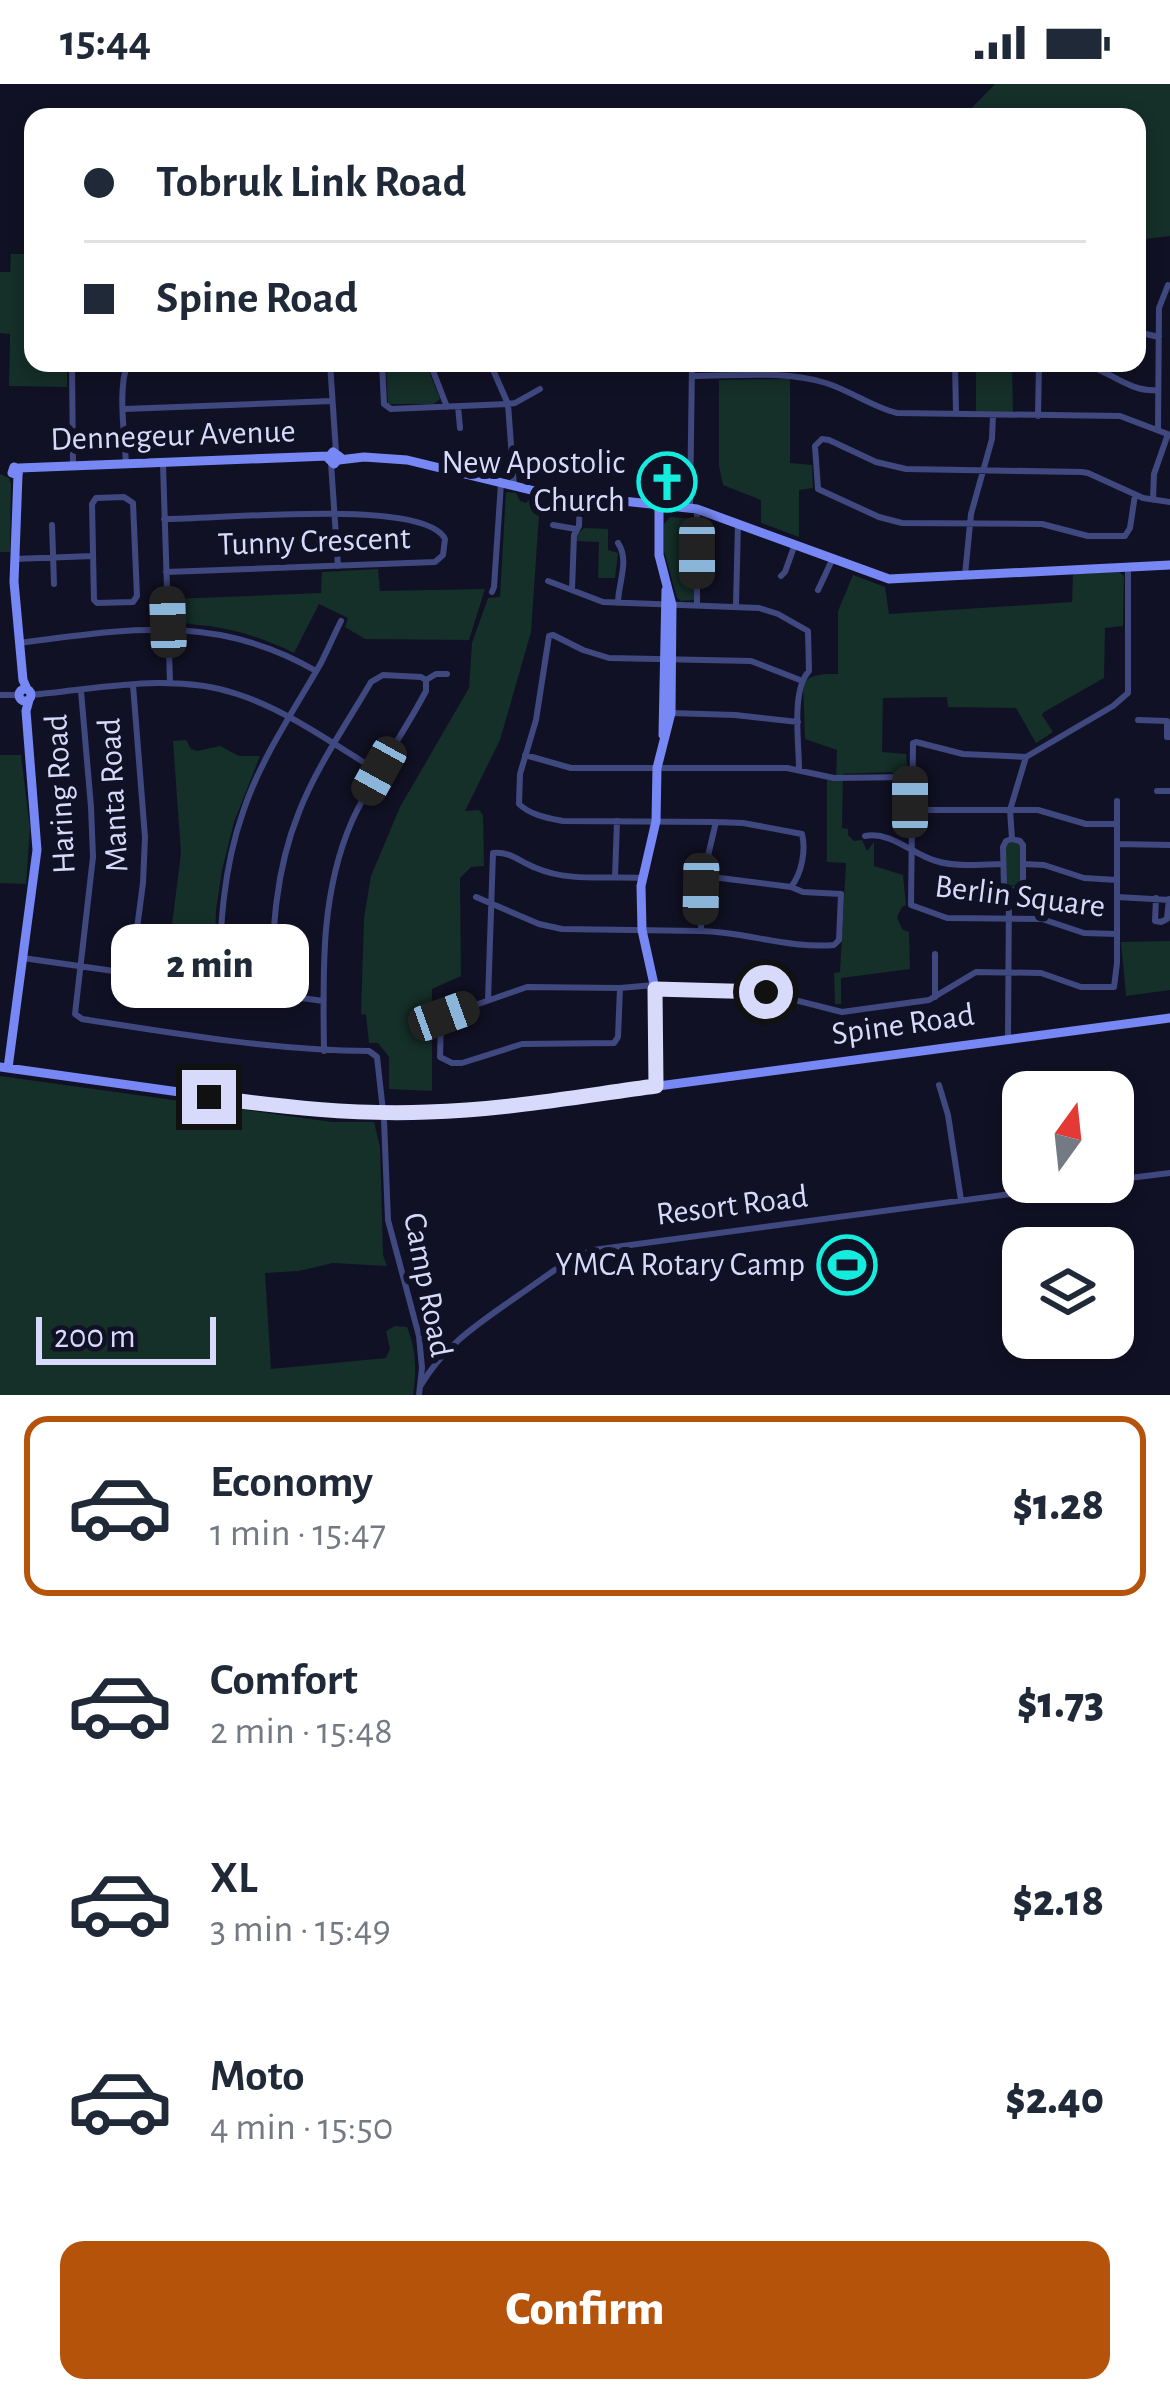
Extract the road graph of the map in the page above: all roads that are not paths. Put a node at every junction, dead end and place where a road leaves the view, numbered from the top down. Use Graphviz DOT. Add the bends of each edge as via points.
graph roads {
  1 [pos="1168,285"];
  2 [pos="1146,334"];
  3 [pos="1159,337"];
  4 [pos="72,372"];
  5 [pos="124,372"];
  6 [pos="330,372"];
  7 [pos="382,372"];
  8 [pos="433,372"];
  9 [pos="494,372"];
  10 [pos="692,372"];
  11 [pos="806,372"];
  12 [pos="955,372"];
  13 [pos="1039,372"];
  14 [pos="1107,372"];
  15 [pos="692,376"];
  16 [pos="806,378"];
  17 [pos="540,389"];
  18 [pos="1158,389"];
  19 [pos="332,401"];
  20 [pos="508,404"];
  21 [pos="458,406"];
  22 [pos="447,407"];
  23 [pos="124,409"];
  24 [pos="956,415"];
  25 [pos="993,415"];
  26 [pos="1038,416"];
  27 [pos="460,428"];
  28 [pos="1158,430"];
  29 [pos="1169,434"];
  30 [pos="334,459"];
  31 [pos="163,464"];
  32 [pos="126,465"];
  33 [pos="73,467"];
  34 [pos="983,469"];
  35 [pos="16,473"];
  36 [pos="501,483"];
  37 [pos="514,486"];
  38 [pos="1135,495"];
  39 [pos="580,496"];
  40 [pos="1153,500"];
  41 [pos="1170,502"];
  42 [pos="659,506"];
  43 [pos="693,509"];
  44 [pos="336,514"];
  45 [pos="164,519"];
  46 [pos="738,523"];
  47 [pos="969,524"];
  48 [pos="52,525"];
  49 [pos="553,525"];
  50 [pos="576,529"];
  51 [pos="618,543"];
  52 [pos="795,544"];
  53 [pos="93,556"];
  54 [pos="53,557"];
  55 [pos="832,558"];
  56 [pos="15,559"];
  57 [pos="1170,565"];
  58 [pos="338,566"];
  59 [pos="1128,566"];
  60 [pos="166,572"];
  61 [pos="965,574"];
  62 [pos="781,576"];
  63 [pos="548,581"];
  64 [pos="54,584"];
  65 [pos="572,590"];
  66 [pos="818,590"];
  67 [pos="491,592"];
  68 [pos="618,604"];
  69 [pos="668,605"];
  70 [pos="697,605"];
  71 [pos="736,605"];
  72 [pos="341,621"];
  73 [pos="168,629"];
  74 [pos="20,643"];
  75 [pos="667,659"];
  76 [pos="316,671"];
  77 [pos="447,674"];
  78 [pos="426,680"];
  79 [pos="800,680"];
  80 [pos="170,683"];
  81 [pos="133,686"];
  82 [pos="81,691"];
  83 [pos="0,695"];
  84 [pos="25,695"];
  85 [pos="671,713"];
  86 [pos="289,717"];
  87 [pos="1138,720"];
  88 [pos="799,722"];
  89 [pos="1168,737"];
  90 [pos="664,740"];
  91 [pos="334,744"];
  92 [pos="525,755"];
  93 [pos="1025,757"];
  94 [pos="657,768"];
  95 [pos="799,769"];
  96 [pos="379,771"];
  97 [pos="910,777"];
  98 [pos="1157,791"];
  99 [pos="1170,791"];
  100 [pos="1117,801"];
  101 [pos="910,810"];
  102 [pos="1010,810"];
  103 [pos="617,820"];
  104 [pos="656,821"];
  105 [pos="716,822"];
  106 [pos="1117,824"];
  107 [pos="866,836"];
  108 [pos="1012,839"];
  109 [pos="1117,844"];
  110 [pos="1170,845"];
  111 [pos="910,850"];
  112 [pos="1003,864"];
  113 [pos="1023,864"];
  114 [pos="704,876"];
  115 [pos="615,877"];
  116 [pos="641,878"];
  117 [pos="1117,880"];
  118 [pos="791,886"];
  119 [pos="1010,890"];
  120 [pos="476,897"];
  121 [pos="1117,897"];
  122 [pos="1156,898"];
  123 [pos="1169,900"];
  124 [pos="491,902"];
  125 [pos="1009,918"];
  126 [pos="642,930"];
  127 [pos="701,931"];
  128 [pos="1117,934"];
  129 [pos="935,954"];
  130 [pos="23,958"];
  131 [pos="78,966"];
  132 [pos="1008,973"];
  133 [pos="131,974"];
  134 [pos="218,986"];
  135 [pos="655,987"];
  136 [pos="620,988"];
  137 [pos="272,994"];
  138 [pos="935,997"];
  139 [pos="488,1000"];
  140 [pos="323,1001"];
  141 [pos="1170,1018"];
  142 [pos="1008,1038"];
  143 [pos="324,1051"];
  144 [pos="4,1068"];
  145 [pos="939,1085"];
  146 [pos="656,1086"];
  147 [pos="382,1113"];
  148 [pos="1170,1173"];
  149 [pos="1134,1177"];
  150 [pos="1002,1195"];
  151 [pos="961,1200"];
  152 [pos="421,1348"];
  153 [pos="442,1354"];
  154 [pos="419,1392"];
  1 -- 3 [label="street"];
  2 -- 3 [label="street"];
  3 -- 18 [label="street"];
  4 -- 33 [label="street"];
  5 -- 23 [label="street"];
  6 -- 19 [label="street"];
  7 -- 22 [label="street" via="387,408"];
  8 -- 22 [label="street"];
  9 -- 20 [label="street"];
  10 -- 15 [label="street"];
  11 -- 16 [label="street"];
  12 -- 24 [label="street"];
  13 -- 26 [label="street"];
  14 -- 18 [label="street"];
  15 -- 16 [label="street"];
  15 -- 43 [label="street"];
  16 -- 24 [label="street" via="886,411"];
  17 -- 20 [label="street"];
  18 -- 28 [label="street"];
  19 -- 23 [label="street"];
  19 -- 30 [label="street"];
  20 -- 21 [label="street"];
  20 -- 37 [label="street"];
  21 -- 22 [label="street"];
  21 -- 27 [label="street"];
  23 -- 32 [label="street"];
  24 -- 25 [label="street"];
  25 -- 26 [label="street"];
  25 -- 34 [label="street"];
  26 -- 28 [label="street" via="1120,416"];
  28 -- 29 [label="street"];
  29 -- 40 [label="street"];
  30 -- 31 [label="street, Dennegeur Avenue"];
  30 -- 36 [label="street, Dennegeur Avenue" via="407,460"];
  30 -- 44 [label="street"];
  31 -- 32 [label="street, Dennegeur Avenue"];
  31 -- 45 [label="street"];
  32 -- 33 [label="street, Dennegeur Avenue"];
  33 -- 35 [label="street, Dennegeur Avenue"];
  34 -- 38 [label="street" via="1082,472"];
  34 -- 47 [label="street"];
  34 -- 47 [label="street" via="897,468 829,440 815,446 823,493 888,520"];
  35 -- 56 [label="street"];
  36 -- 37 [label="street, Dennegeur Avenue"];
  36 -- 67 [label="street"];
  37 -- 39 [label="street, Dennegeur Avenue"];
  38 -- 40 [label="street"];
  38 -- 47 [label="street" via="1125,536"];
  39 -- 42 [label="street, Dennegeur Avenue"];
  39 -- 50 [label="street"];
  40 -- 41 [label="street"];
  42 -- 43 [label="street, Dennegeur Avenue"];
  42 -- 69 [label="street"];
  43 -- 46 [label="street, Dennegeur Avenue"];
  43 -- 70 [label="street"];
  44 -- 45 [label="street, Tunny Crescent"];
  44 -- 58 [label="street"];
  44 -- 58 [label="street, Tunny Crescent" via="423,523 446,539 435,562"];
  45 -- 60 [label="street"];
  46 -- 52 [label="street, Dennegeur Avenue"];
  46 -- 71 [label="street"];
  47 -- 61 [label="street"];
  48 -- 54 [label="street"];
  49 -- 50 [label="street"];
  50 -- 65 [label="street"];
  51 -- 68 [label="street"];
  52 -- 55 [label="street, Dennegeur Avenue"];
  52 -- 62 [label="street"];
  53 -- 53 [label="street" via="93,501 130,498 135,600 95,602"];
  53 -- 54 [label="street"];
  54 -- 56 [label="street"];
  54 -- 64 [label="street"];
  55 -- 61 [label="street, Dennegeur Avenue" via="890,579"];
  55 -- 66 [label="street"];
  56 -- 74 [label="street"];
  57 -- 59 [label="street, Dennegeur Avenue"];
  58 -- 60 [label="street, Tunny Crescent"];
  59 -- 61 [label="street, Dennegeur Avenue"];
  59 -- 93 [label="street" via="1127,695"];
  60 -- 73 [label="street"];
  63 -- 65 [label="street"];
  65 -- 68 [label="street"];
  68 -- 69 [label="street"];
  69 -- 70 [label="street"];
  69 -- 75 [label="street"];
  70 -- 71 [label="street"];
  71 -- 79 [label="street" via="808,631 809,671"];
  72 -- 76 [label="street"];
  73 -- 74 [label="street"];
  73 -- 76 [label="street" via="245,639"];
  73 -- 80 [label="street"];
  74 -- 84 [label="street"];
  75 -- 79 [label="street" via="751,661"];
  75 -- 85 [label="street"];
  75 -- 90 [label="street"];
  75 -- 92 [label="street" via="609,658 547,638"];
  76 -- 86 [label="street"];
  77 -- 78 [label="street"];
  78 -- 91 [label="street" via="374,679"];
  78 -- 96 [label="street"];
  79 -- 88 [label="street"];
  80 -- 81 [label="street"];
  80 -- 86 [label="street" via="237,694"];
  81 -- 82 [label="street"];
  81 -- 133 [label="street, Manta Road" via="145,838"];
  82 -- 84 [label="street"];
  82 -- 131 [label="street, Haring Road" via="93,857"];
  83 -- 84 [label="street"];
  84 -- 130 [label="street" via="37,850"];
  85 -- 88 [label="street"];
  85 -- 90 [label="street"];
  86 -- 91 [label="street"];
  86 -- 134 [label="street" via="234,841"];
  87 -- 89 [label="street" via="1167,721"];
  88 -- 95 [label="street"];
  90 -- 94 [label="street"];
  91 -- 96 [label="street"];
  91 -- 137 [label="street" via="299,811 279,880"];
  92 -- 94 [label="street" via="571,767"];
  92 -- 103 [label="street" via="519,804 563,821"];
  93 -- 97 [label="street, Berlin Square" via="916,742"];
  93 -- 102 [label="street"];
  94 -- 95 [label="street"];
  94 -- 104 [label="street"];
  95 -- 97 [label="street" via="834,778"];
  96 -- 140 [label="street" via="333,879"];
  97 -- 101 [label="street, Berlin Square"];
  98 -- 99 [label="street"];
  100 -- 106 [label="street, Berlin Square"];
  101 -- 102 [label="street"];
  101 -- 111 [label="street, Berlin Square"];
  102 -- 106 [label="street"];
  102 -- 108 [label="street"];
  103 -- 104 [label="street"];
  103 -- 115 [label="street"];
  104 -- 105 [label="street"];
  104 -- 116 [label="street"];
  105 -- 114 [label="street"];
  105 -- 118 [label="street" via="802,833"];
  106 -- 109 [label="street, Berlin Square"];
  107 -- 111 [label="street"];
  108 -- 112 [label="street"];
  108 -- 113 [label="street" via="1023,845"];
  109 -- 110 [label="street"];
  109 -- 117 [label="street, Berlin Square"];
  111 -- 112 [label="street" via="942,863"];
  111 -- 125 [label="street, Berlin Square" via="911,905 947,918"];
  112 -- 119 [label="street"];
  113 -- 117 [label="street"];
  113 -- 119 [label="street" via="1022,886"];
  114 -- 118 [label="street"];
  114 -- 127 [label="street"];
  115 -- 116 [label="street"];
  115 -- 124 [label="street" via="555,874 498,851"];
  116 -- 126 [label="street"];
  117 -- 121 [label="street, Berlin Square"];
  118 -- 127 [label="street" via="842,894 837,944"];
  119 -- 125 [label="street"];
  120 -- 124 [label="street"];
  121 -- 122 [label="street"];
  121 -- 128 [label="street, Berlin Square"];
  122 -- 123 [label="street"];
  122 -- 123 [label="street" via="1161,922"];
  124 -- 126 [label="street" via="562,929"];
  124 -- 139 [label="street"];
  125 -- 128 [label="street, Berlin Square"];
  125 -- 132 [label="street"];
  126 -- 127 [label="street"];
  126 -- 135 [label="street"];
  128 -- 132 [label="street" via="1114,987"];
  129 -- 138 [label="street"];
  130 -- 131 [label="street"];
  130 -- 144 [label="street"];
  131 -- 133 [label="street"];
  131 -- 143 [label="street, Haring Road" via="74,1011 82,1019"];
  132 -- 138 [label="street" via="973,973"];
  132 -- 142 [label="street"];
  133 -- 134 [label="street"];
  134 -- 137 [label="street"];
  135 -- 136 [label="street"];
  135 -- 138 [label="street" via="760,991 842,1012"];
  135 -- 146 [label="street"];
  136 -- 139 [label="street" via="527,987"];
  136 -- 139 [label="street" via="614,1042 522,1044 462,1063 440,1058 441,1018"];
  137 -- 140 [label="street"];
  140 -- 143 [label="street"];
  141 -- 142 [label="street, Spine Road"];
  142 -- 146 [label="street, Spine Road"];
  143 -- 147 [label="street, Camp Road" via="377,1057"];
  144 -- 147 [label="street, Spine Road"];
  145 -- 151 [label="street"];
  146 -- 147 [label="street, Spine Road"];
  147 -- 152 [label="street, Camp Road" via="390,1234"];
  148 -- 149 [label="street"];
  150 -- 151 [label="street, Resort Road"];
  151 -- 153 [label="street, Resort Road" via="592,1250"];
  152 -- 153 [label="street" via="428,1357"];
  152 -- 154 [label="street, Camp Road"];
  153 -- 154 [label="street, Resort Road"];
}
